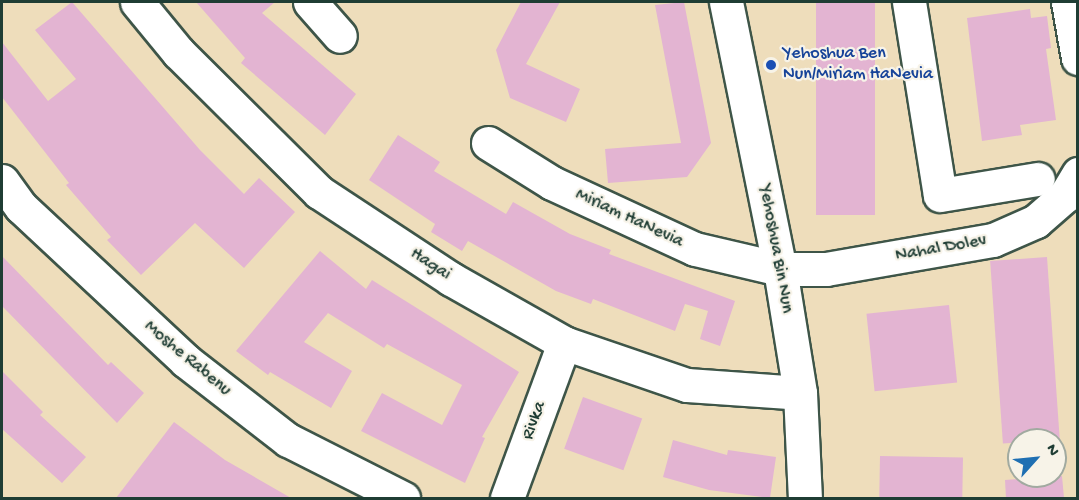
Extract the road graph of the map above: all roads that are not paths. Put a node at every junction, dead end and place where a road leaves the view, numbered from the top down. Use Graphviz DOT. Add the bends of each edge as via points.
graph roads {
  1 [pos="137,2"];
  2 [pos="310,2"];
  3 [pos="726,2"];
  4 [pos="909,2"];
  5 [pos="1068,2"];
  6 [pos="340,36"];
  7 [pos="1077,58"];
  8 [pos="488,143"];
  9 [pos="1038,179"];
  10 [pos="2,181"];
  11 [pos="1073,194"];
  12 [pos="780,269"];
  13 [pos="564,343"];
  14 [pos="800,393"];
  15 [pos="403,498"];
  16 [pos="507,498"];
  17 [pos="805,498"];
  1 -- 13 [label="street, Hagai" via="178,52 319,192 451,279"];
  2 -- 6 [label="street"];
  3 -- 12 [label="street, Yehoshua Bin Nun"];
  4 -- 9 [label="street" via="940,195"];
  5 -- 7 [label="street"];
  8 -- 12 [label="street, Miriam HaNevia" via="552,183 695,249"];
  10 -- 15 [label="street, Moshe Rabenu" via="21,207 186,361 288,440"];
  11 -- 12 [label="street, Nahal Dolev" via="1036,221 993,240 826,269"];
  12 -- 14 [label="street, Yehoshua Bin Nun"];
  13 -- 14 [label="street, Hagai" via="687,385"];
  13 -- 16 [label="street, Rivka"];
  14 -- 17 [label="street, Yehoshua Bin Nun"];
}
